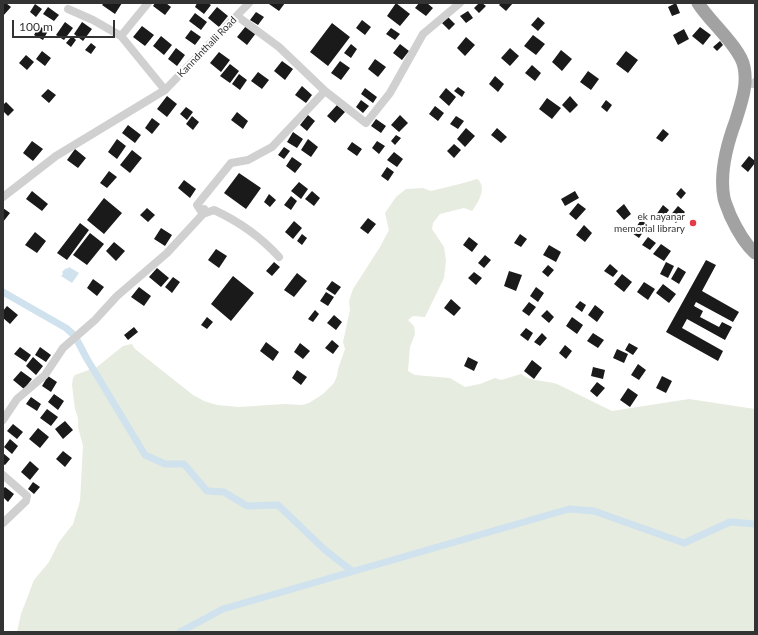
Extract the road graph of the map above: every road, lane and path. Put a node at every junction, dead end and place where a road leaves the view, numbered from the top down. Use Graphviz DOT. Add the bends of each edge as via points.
graph roads {
  1 [pos="148,3"];
  2 [pos="249,3"];
  3 [pos="460,3"];
  4 [pos="698,3"];
  5 [pos="68,9"];
  6 [pos="237,16"];
  7 [pos="121,36"];
  8 [pos="750,83"];
  9 [pos="165,90"];
  10 [pos="325,91"];
  11 [pos="3,197"];
  12 [pos="204,214"];
  13 [pos="755,253"];
  14 [pos="279,257"];
  15 [pos="3,420"];
  16 [pos="3,475"];
  17 [pos="3,523"];
  1 -- 7 [label="street"];
  2 -- 6 [label="street, Kanndnthalli Road"];
  3 -- 10 [label="street" via="423,34 390,93 366,123"];
  4 -- 8 [label="highway" via="738,54"];
  5 -- 7 [label="street"];
  6 -- 9 [label="street, Kanndnthalli Road"];
  6 -- 10 [label="street" via="279,47"];
  7 -- 9 [label="street"];
  8 -- 13 [label="highway" via="726,155 722,181 724,199 734,223 749,248"];
  9 -- 11 [label="street, Kanndnthalli Road" via="56,156"];
  10 -- 12 [label="street" via="272,147 248,160 231,163 197,205"];
  12 -- 14 [label="street" via="214,210 237,221 268,244"];
  12 -- 15 [label="street" via="166,253 117,296 96,320 63,348 45,375 17,399"];
  16 -- 17 [label="street" via="26,496 26,501"];
}
